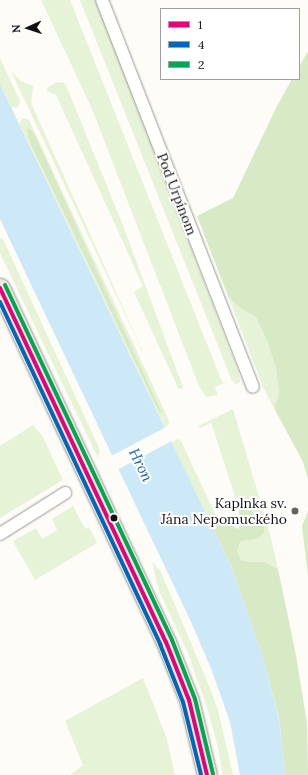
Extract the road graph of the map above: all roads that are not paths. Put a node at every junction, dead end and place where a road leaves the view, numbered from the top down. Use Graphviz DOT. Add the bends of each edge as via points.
graph roads {
  1 [pos="102,0"];
  2 [pos="0,288"];
  3 [pos="252,387"];
  4 [pos="65,493"];
  5 [pos="0,534"];
  6 [pos="207,775"];
  1 -- 3 [label="street, Pod Urpínom"];
  2 -- 6 [label="main road" via="146,596 178,671 197,728"];
  4 -- 5 [label="street"];
}
